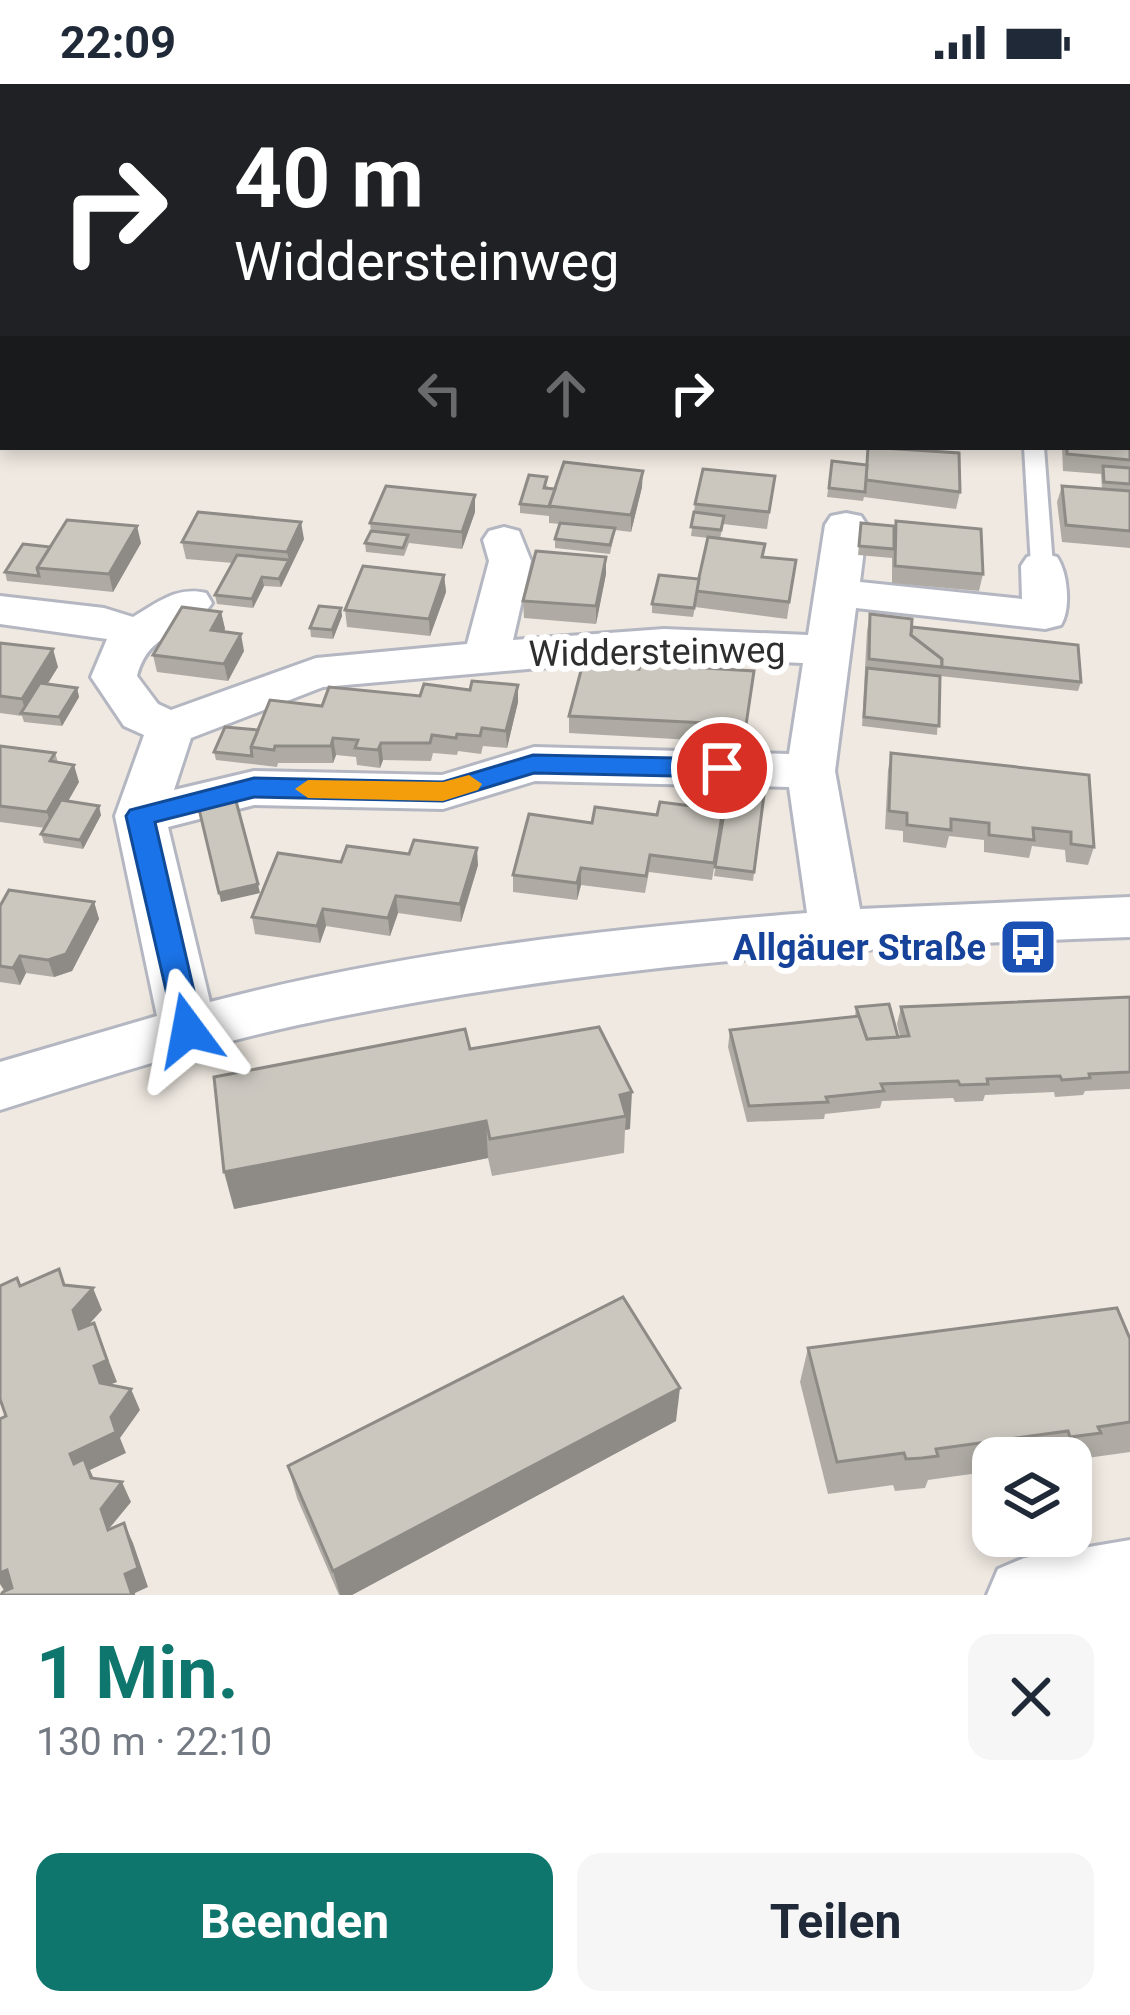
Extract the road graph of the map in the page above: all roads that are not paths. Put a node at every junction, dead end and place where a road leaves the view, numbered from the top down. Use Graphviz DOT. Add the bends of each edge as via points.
graph roads {
  1 [pos="1034,450"];
  2 [pos="846,525"];
  3 [pos="504,540"];
  4 [pos="1042,566"];
  5 [pos="838,592"];
  6 [pos="190,603"];
  7 [pos="0,610"];
  8 [pos="136,634"];
  9 [pos="826,650"];
  10 [pos="488,655"];
  11 [pos="170,728"];
  12 [pos="811,771"];
  13 [pos="140,816"];
  14 [pos="1130,917"];
  15 [pos="836,928"];
  16 [pos="188,1030"];
  17 [pos="0,1086"];
  18 [pos="1130,1577"];
  19 [pos="1024,1595"];
  1 -- 4 [label="lane"];
  2 -- 5 [label="street"];
  3 -- 10 [label="street, Widdersteinweg" via="510,561"];
  4 -- 5 [label="street" via="1045,615"];
  5 -- 9 [label="street"];
  6 -- 8 [label="street"];
  7 -- 8 [label="street" via="104,622"];
  8 -- 11 [label="street" via="114,677 141,715"];
  9 -- 10 [label="street, Widdersteinweg" via="664,643"];
  9 -- 12 [label="street"];
  10 -- 11 [label="street, Widdersteinweg" via="316,673"];
  11 -- 13 [label="street"];
  12 -- 13 [label="street" via="533,764 443,792 254,788"];
  12 -- 15 [label="street"];
  13 -- 16 [label="street"];
  14 -- 15 [label="street"];
  15 -- 16 [label="street" via="459,974"];
  16 -- 17 [label="street"];
  18 -- 19 [label="street"];
}
